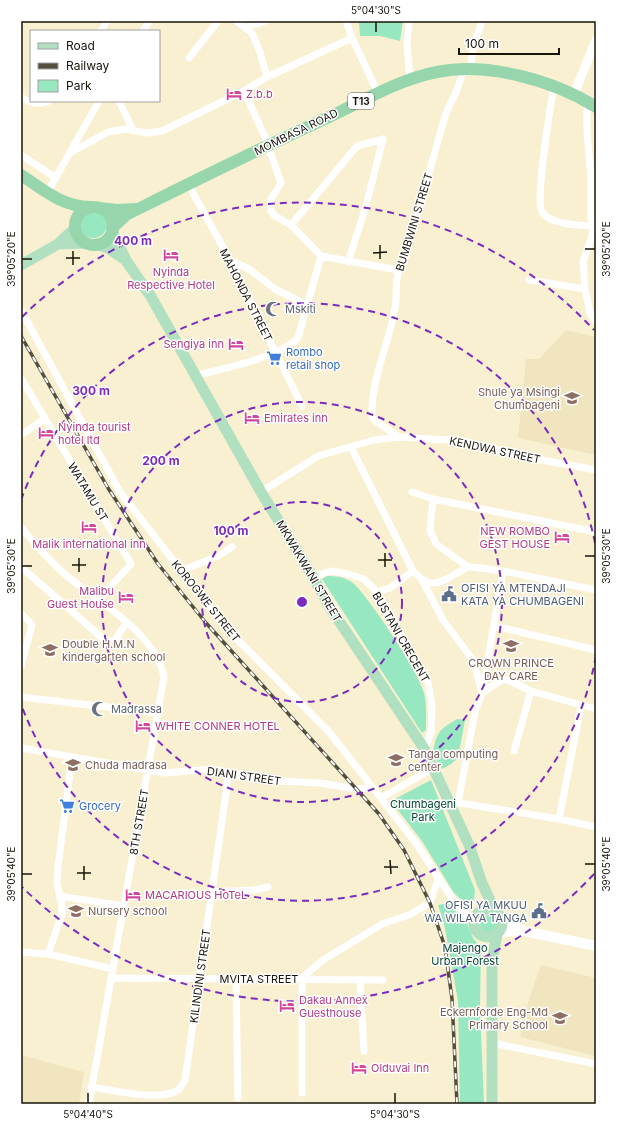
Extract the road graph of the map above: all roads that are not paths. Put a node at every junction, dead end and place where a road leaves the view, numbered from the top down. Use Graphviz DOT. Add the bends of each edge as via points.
graph roads {
  1 [pos="107,21"];
  2 [pos="149,21"];
  3 [pos="218,21"];
  4 [pos="236,21"];
  5 [pos="265,21"];
  6 [pos="346,21"];
  7 [pos="409,21"];
  8 [pos="482,21"];
  9 [pos="245,28"];
  10 [pos="102,30"];
  11 [pos="143,30"];
  12 [pos="352,38"];
  13 [pos="596,40"];
  14 [pos="189,58"];
  15 [pos="467,69"];
  16 [pos="267,76"];
  17 [pos="410,80"];
  18 [pos="554,85"];
  19 [pos="244,91"];
  20 [pos="378,93"];
  21 [pos="574,94"];
  22 [pos="21,97"];
  23 [pos="47,102"];
  24 [pos="98,102"];
  25 [pos="119,102"];
  26 [pos="591,104"];
  27 [pos="133,130"];
  28 [pos="267,146"];
  29 [pos="70,153"];
  30 [pos="21,154"];
  31 [pos="21,175"];
  32 [pos="56,178"];
  33 [pos="188,184"];
  34 [pos="47,192"];
  35 [pos="64,203"];
  36 [pos="94,208"];
  37 [pos="138,209"];
  38 [pos="291,225"];
  39 [pos="75,226"];
  40 [pos="594,226"];
  41 [pos="112,230"];
  42 [pos="58,244"];
  43 [pos="91,244"];
  44 [pos="321,256"];
  45 [pos="230,260"];
  46 [pos="127,262"];
  47 [pos="348,262"];
  48 [pos="21,265"];
  49 [pos="398,270"];
  50 [pos="529,280"];
  51 [pos="585,289"];
  52 [pos="307,306"];
  53 [pos="21,310"];
  54 [pos="596,322"];
  55 [pos="275,352"];
  56 [pos="194,376"];
  57 [pos="21,378"];
  58 [pos="302,406"];
  59 [pos="44,419"];
  60 [pos="21,435"];
  61 [pos="399,437"];
  62 [pos="351,446"];
  63 [pos="596,470"];
  64 [pos="261,492"];
  65 [pos="412,492"];
  66 [pos="433,499"];
  67 [pos="21,527"];
  68 [pos="596,532"];
  69 [pos="232,548"];
  70 [pos="21,567"];
  71 [pos="468,568"];
  72 [pos="181,571"];
  73 [pos="413,571"];
  74 [pos="503,571"];
  75 [pos="313,577"];
  76 [pos="422,580"];
  77 [pos="596,590"];
  78 [pos="377,592"];
  79 [pos="98,600"];
  80 [pos="21,613"];
  81 [pos="127,622"];
  82 [pos="495,626"];
  83 [pos="596,650"];
  84 [pos="21,666"];
  85 [pos="530,691"];
  86 [pos="482,694"];
  87 [pos="21,697"];
  88 [pos="581,706"];
  89 [pos="596,709"];
  90 [pos="159,713"];
  91 [pos="21,748"];
  92 [pos="425,750"];
  93 [pos="514,751"];
  94 [pos="72,757"];
  95 [pos="434,768"];
  96 [pos="148,771"];
  97 [pos="228,772"];
  98 [pos="373,788"];
  99 [pos="381,798"];
  100 [pos="453,802"];
  101 [pos="559,819"];
  102 [pos="596,827"];
  103 [pos="438,878"];
  104 [pos="482,883"];
  105 [pos="268,887"];
  106 [pos="212,892"];
  107 [pos="59,896"];
  108 [pos="124,906"];
  109 [pos="498,914"];
  110 [pos="478,916"];
  111 [pos="524,931"];
  112 [pos="498,933"];
  113 [pos="481,935"];
  114 [pos="596,946"];
  115 [pos="21,952"];
  116 [pos="48,954"];
  117 [pos="492,961"];
  118 [pos="113,969"];
  119 [pos="111,978"];
  120 [pos="302,978"];
  121 [pos="199,979"];
  122 [pos="236,979"];
  123 [pos="360,980"];
  124 [pos="383,980"];
  125 [pos="492,1043"];
  126 [pos="364,1050"];
  127 [pos="596,1064"];
  128 [pos="91,1087"];
  129 [pos="302,1093"];
  130 [pos="238,1098"];
  131 [pos="89,1104"];
  132 [pos="492,1104"];
  1 -- 10 [label="street"];
  2 -- 11 [label="street"];
  3 -- 14 [label="street"];
  4 -- 9 [label="street"];
  5 -- 9 [label="street"];
  6 -- 12 [label="street"];
  7 -- 17 [label="street" via="407,43"];
  8 -- 15 [label="street, BUMBWINI STREET"];
  9 -- 16 [label="street" via="252,33"];
  12 -- 16 [label="street"];
  12 -- 20 [label="street"];
  13 -- 21 [label="street"];
  15 -- 17 [label="highway, MOMBASA ROAD / T13" via="438,72"];
  15 -- 18 [label="highway, MOMBASA ROAD / T13" via="493,71"];
  15 -- 49 [label="street, BUMBWINI STREET" via="446,113 403,264"];
  16 -- 19 [label="street"];
  17 -- 20 [label="highway, MOMBASA ROAD / T13"];
  18 -- 21 [label="highway, MOMBASA ROAD / T13"];
  18 -- 40 [label="street" via="543,153 539,205 544,215 560,222"];
  19 -- 27 [label="street" via="162,131 147,133"];
  19 -- 28 [label="street" via="266,137"];
  20 -- 28 [label="highway, MOMBASA ROAD / T13"];
  21 -- 26 [label="highway, MOMBASA ROAD / T13"];
  22 -- 23 [label="street" via="27,102"];
  24 -- 29 [label="street"];
  25 -- 27 [label="street"];
  26 -- 40 [label="street" via="587,131 591,218"];
  27 -- 29 [label="street" via="108,132"];
  28 -- 33 [label="highway, MOMBASA ROAD / T13"];
  28 -- 38 [label="street" via="281,183 271,199 271,211"];
  29 -- 32 [label="street"];
  30 -- 32 [label="street"];
  31 -- 34 [label="highway, T13"];
  32 -- 34 [label="street"];
  33 -- 37 [label="highway, MOMBASA ROAD / T13"];
  33 -- 45 [label="street, MAHONDA STREET"];
  34 -- 35 [label="highway, T13"];
  35 -- 36 [label="highway, T13"];
  35 -- 39 [label="highway, T13"];
  36 -- 37 [label="highway, MOMBASA ROAD / T13"];
  36 -- 39 [label="highway" via="82,211"];
  36 -- 41 [label="highway" via="109,216"];
  37 -- 41 [label="highway, MOMBASA ROAD / T13" via="126,215"];
  38 -- 44 [label="street"];
  38 -- 47 [label="street" via="358,146 383,139"];
  39 -- 42 [label="main road"];
  39 -- 43 [label="highway, T13" via="78,236"];
  40 -- 51 [label="street" via="583,262"];
  41 -- 43 [label="highway, T13" via="108,237"];
  41 -- 46 [label="main road"];
  42 -- 43 [label="main road"];
  42 -- 48 [label="main road"];
  43 -- 46 [label="main road" via="108,248"];
  44 -- 47 [label="street"];
  44 -- 52 [label="street"];
  45 -- 52 [label="street" via="249,269 275,289"];
  45 -- 55 [label="street, MAHONDA STREET"];
  46 -- 56 [label="main road, MKWAKWANI STREET" via="150,296"];
  47 -- 49 [label="street"];
  49 -- 61 [label="street, BUMBWINI STREET" via="395,307 378,369 372,411 374,420"];
  50 -- 51 [label="street"];
  51 -- 54 [label="street" via="590,313"];
  52 -- 55 [label="street" via="298,338"];
  53 -- 72 [label="street, KOROGWE STREET" via="120,492"];
  55 -- 56 [label="street"];
  55 -- 58 [label="street, MAHONDA STREET"];
  56 -- 64 [label="main road, MKWAKWANI STREET"];
  57 -- 59 [label="street, WATAMU ST"];
  59 -- 60 [label="street"];
  59 -- 79 [label="street, WATAMU ST" via="131,564"];
  61 -- 62 [label="street, KENDWA STREET"];
  61 -- 63 [label="street, KENDWA STREET" via="462,441 525,457"];
  62 -- 64 [label="street, KENDWA STREET" via="318,456"];
  62 -- 73 [label="street"];
  64 -- 75 [label="main road, MKWAKWANI STREET"];
  65 -- 66 [label="street"];
  66 -- 68 [label="street"];
  66 -- 71 [label="street" via="430,530 436,544"];
  67 -- 79 [label="street, 8TH STREET" via="66,575"];
  69 -- 72 [label="street"];
  70 -- 81 [label="street" via="107,642 115,640"];
  71 -- 74 [label="street"];
  71 -- 76 [label="street" via="434,585"];
  72 -- 98 [label="street, KOROGWE STREET" via="226,628 330,733"];
  73 -- 76 [label="street"];
  73 -- 78 [label="street" via="390,588"];
  74 -- 77 [label="street"];
  74 -- 82 [label="street"];
  75 -- 78 [label="street, BUSTANI CRECENT" via="332,571 348,574 364,579"];
  75 -- 92 [label="main road, MKWAKWANI STREET" via="331,609"];
  76 -- 86 [label="street" via="443,620 473,660"];
  78 -- 92 [label="street, BUSTANI CRECENT" via="428,682 432,705 431,732"];
  79 -- 81 [label="street, 8TH STREET"];
  80 -- 84 [label="street" via="32,625"];
  81 -- 90 [label="street, 8TH STREET" via="156,655 162,668 163,687"];
  82 -- 83 [label="street"];
  82 -- 86 [label="street"];
  85 -- 86 [label="street" via="508,680 502,680"];
  85 -- 88 [label="street"];
  85 -- 93 [label="street"];
  86 -- 100 [label="street" via="475,712"];
  87 -- 90 [label="street"];
  88 -- 89 [label="street"];
  88 -- 101 [label="street"];
  90 -- 96 [label="street, 8TH STREET"];
  91 -- 94 [label="street, DIANI STREET"];
  92 -- 95 [label="main road, MKWAKWANI STREET"];
  94 -- 96 [label="street, DIANI STREET"];
  94 -- 107 [label="street" via="58,867"];
  95 -- 99 [label="street"];
  95 -- 100 [label="main road, MKWAKWANI STREET"];
  96 -- 97 [label="street, DIANI STREET"];
  96 -- 108 [label="street, 8TH STREET"];
  97 -- 98 [label="street, DIANI STREET" via="262,780 320,782 356,789"];
  97 -- 106 [label="street, KILINDINI STREET"];
  98 -- 99 [label="street, KOROGWE STREET"];
  99 -- 103 [label="street, KOROGWE STREET" via="416,843"];
  100 -- 101 [label="street"];
  100 -- 104 [label="main road, MKWAKWANI STREET"];
  101 -- 102 [label="street"];
  103 -- 110 [label="street, KOROGWE STREET" via="457,906 467,915"];
  103 -- 120 [label="street" via="430,903 409,916 382,924 323,960"];
  104 -- 109 [label="main road, MKWAKWANI STREET"];
  104 -- 110 [label="main road"];
  105 -- 106 [label="street"];
  106 -- 121 [label="street, KILINDINI STREET"];
  107 -- 108 [label="street"];
  107 -- 116 [label="street" via="62,914"];
  108 -- 118 [label="street, 8TH STREET"];
  109 -- 110 [label="main road" via="490,910"];
  109 -- 111 [label="main road"];
  109 -- 112 [label="main road" via="502,922"];
  110 -- 113 [label="main road" via="477,931"];
  111 -- 112 [label="main road"];
  111 -- 114 [label="main road"];
  112 -- 113 [label="main road" via="492,937"];
  112 -- 117 [label="main road"];
  113 -- 117 [label="main road"];
  115 -- 116 [label="street"];
  116 -- 118 [label="street"];
  117 -- 125 [label="main road"];
  118 -- 119 [label="street, 8TH STREET"];
  119 -- 121 [label="street, MVITA STREET"];
  119 -- 128 [label="street, 8TH STREET"];
  120 -- 122 [label="street, MVITA STREET"];
  120 -- 123 [label="street, MVITA STREET"];
  120 -- 129 [label="street"];
  121 -- 122 [label="street, MVITA STREET"];
  121 -- 128 [label="street, KILINDINI STREET" via="185,1080 180,1089 168,1094 152,1095"];
  122 -- 130 [label="street"];
  123 -- 124 [label="street, MVITA STREET"];
  123 -- 126 [label="street"];
  125 -- 127 [label="street"];
  125 -- 132 [label="main road"];
  128 -- 131 [label="street, 8TH STREET"];
}
